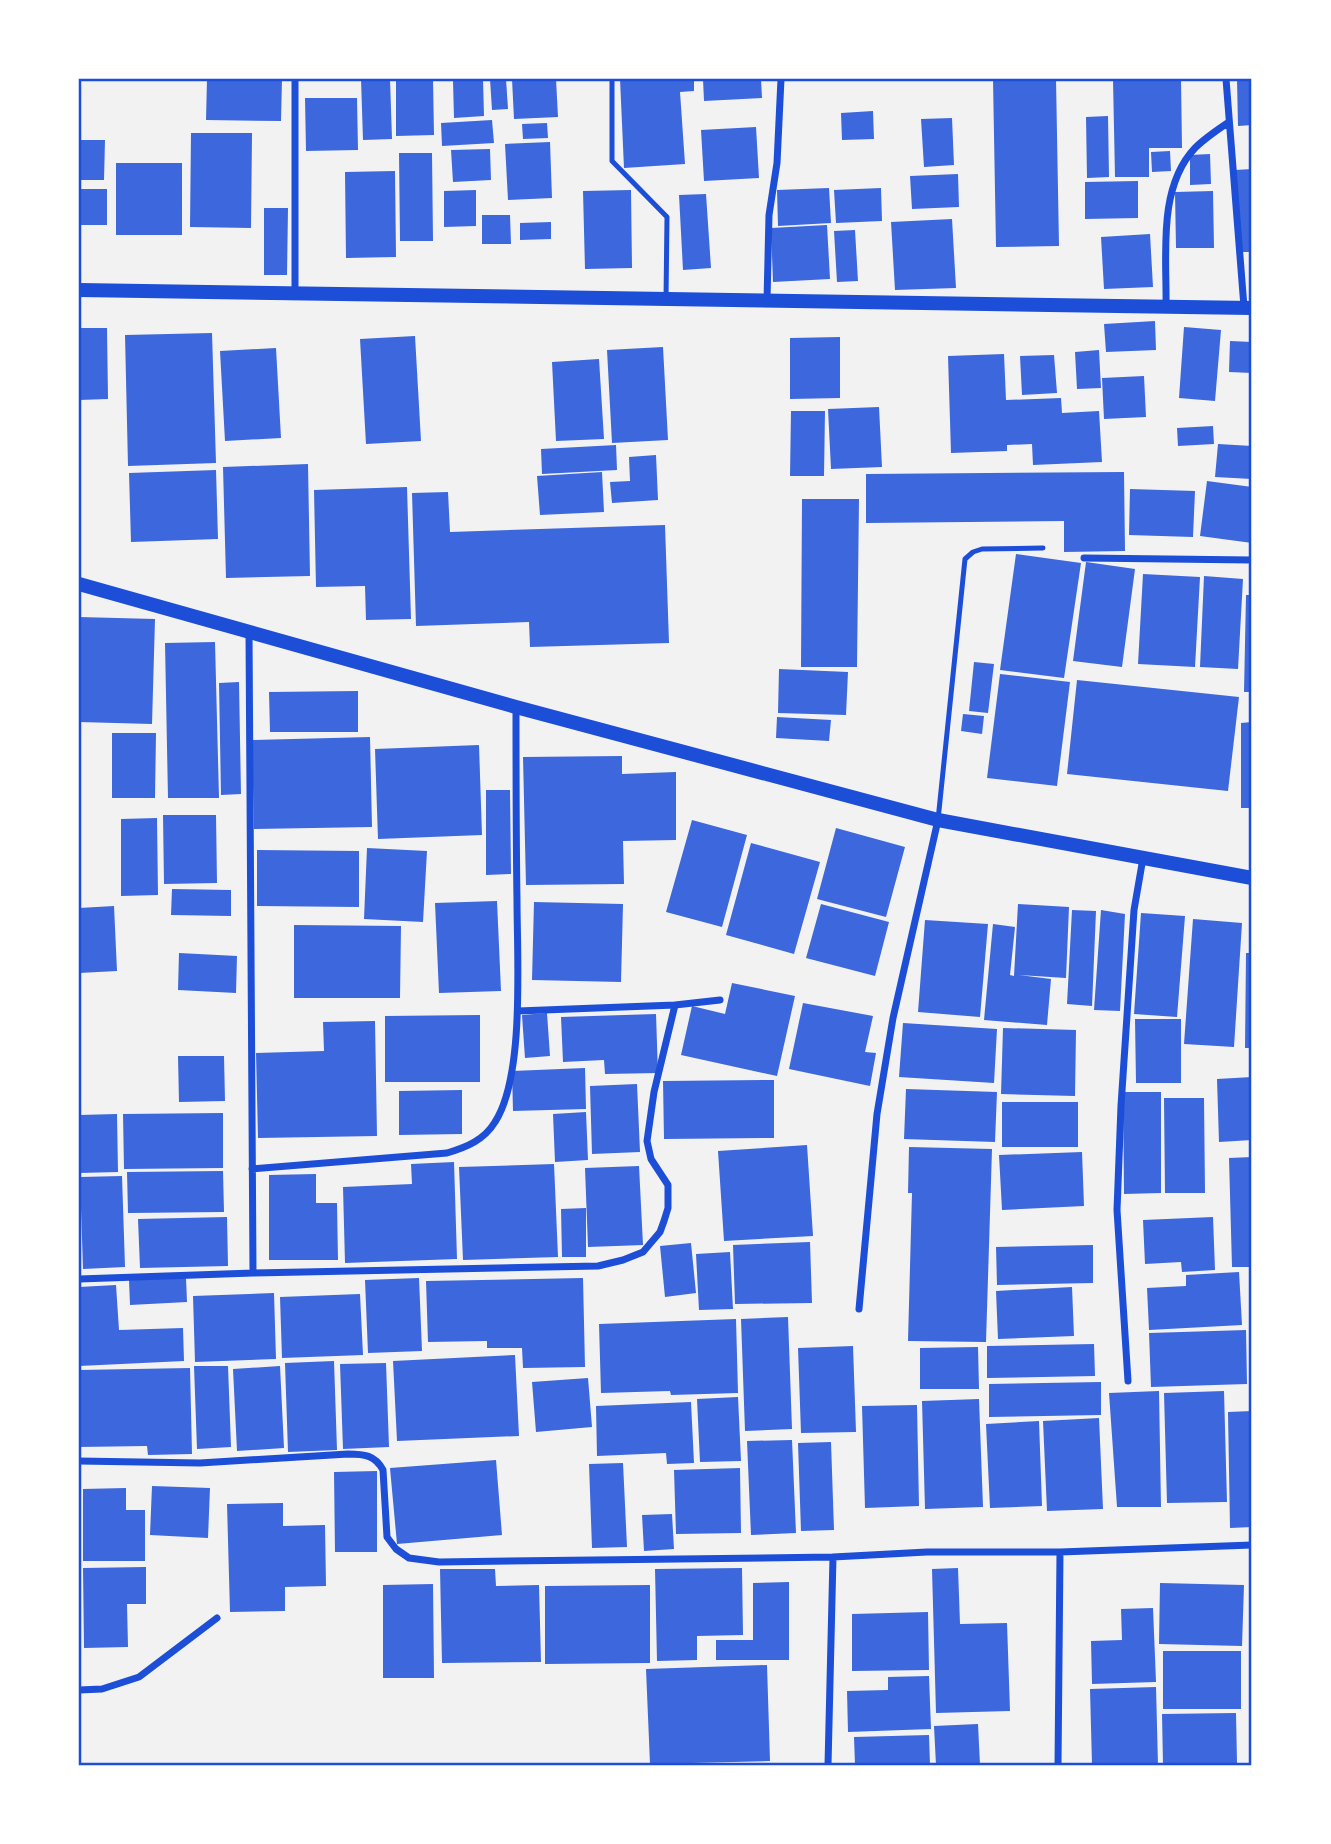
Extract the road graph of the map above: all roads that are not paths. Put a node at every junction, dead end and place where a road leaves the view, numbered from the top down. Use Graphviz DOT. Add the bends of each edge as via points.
graph roads {
  1 [pos="295,79"];
  2 [pos="612,79"];
  3 [pos="781,79"];
  4 [pos="1226,79"];
  5 [pos="1229,122"];
  6 [pos="79,290"];
  7 [pos="295,293"];
  8 [pos="666,299"];
  9 [pos="766,300"];
  10 [pos="1166,306"];
  11 [pos="1248,308"];
  12 [pos="1043,548"];
  13 [pos="1084,558"];
  14 [pos="1252,559"];
  15 [pos="79,584"];
  16 [pos="249,632"];
  17 [pos="516,707"];
  18 [pos="938,820"];
  19 [pos="1143,858"];
  20 [pos="1252,878"];
  21 [pos="720,1000"];
  22 [pos="675,1005"];
  23 [pos="517,1011"];
  24 [pos="252,1169"];
  25 [pos="253,1273"];
  26 [pos="79,1279"];
  27 [pos="859,1309"];
  28 [pos="1128,1381"];
  29 [pos="79,1461"];
  30 [pos="1252,1545"];
  31 [pos="1060,1552"];
  32 [pos="833,1557"];
  33 [pos="217,1618"];
  34 [pos="79,1690"];
  35 [pos="828,1765"];
  36 [pos="1058,1765"];
  1 -- 7 [label="street"];
  2 -- 8 [label="lane" via="612,161 667,217"];
  3 -- 9 [label="street"];
  4 -- 5 [label="street"];
  5 -- 10 [label="street" via="1194,149 1177,175 1167,224"];
  5 -- 11 [label="street"];
  6 -- 7 [label="main road"];
  7 -- 8 [label="main road"];
  8 -- 9 [label="main road"];
  9 -- 10 [label="main road"];
  10 -- 11 [label="main road"];
  12 -- 18 [label="lane" via="982,549 965,559"];
  13 -- 14 [label="street"];
  15 -- 16 [label="main road"];
  16 -- 17 [label="main road"];
  16 -- 24 [label="street"];
  17 -- 18 [label="main road"];
  17 -- 23 [label="street"];
  18 -- 19 [label="main road"];
  18 -- 27 [label="street" via="893,1018 877,1114"];
  19 -- 20 [label="main road"];
  19 -- 28 [label="street" via="1134,910 1117,1210"];
  21 -- 22 [label="street"];
  22 -- 23 [label="street"];
  22 -- 25 [label="street" via="647,1141 651,1158 668,1185 668,1208 660,1232 643,1252 598,1266"];
  23 -- 24 [label="street" via="503,1106 484,1136 471,1145 447,1153"];
  24 -- 25 [label="street"];
  25 -- 26 [label="street"];
  29 -- 32 [label="street" via="369,1456 378,1460 383,1470 387,1537 409,1558 439,1562"];
  30 -- 31 [label="street"];
  31 -- 32 [label="street"];
  31 -- 36 [label="street"];
  32 -- 35 [label="street"];
  33 -- 34 [label="street" via="139,1677 102,1689"];
}
